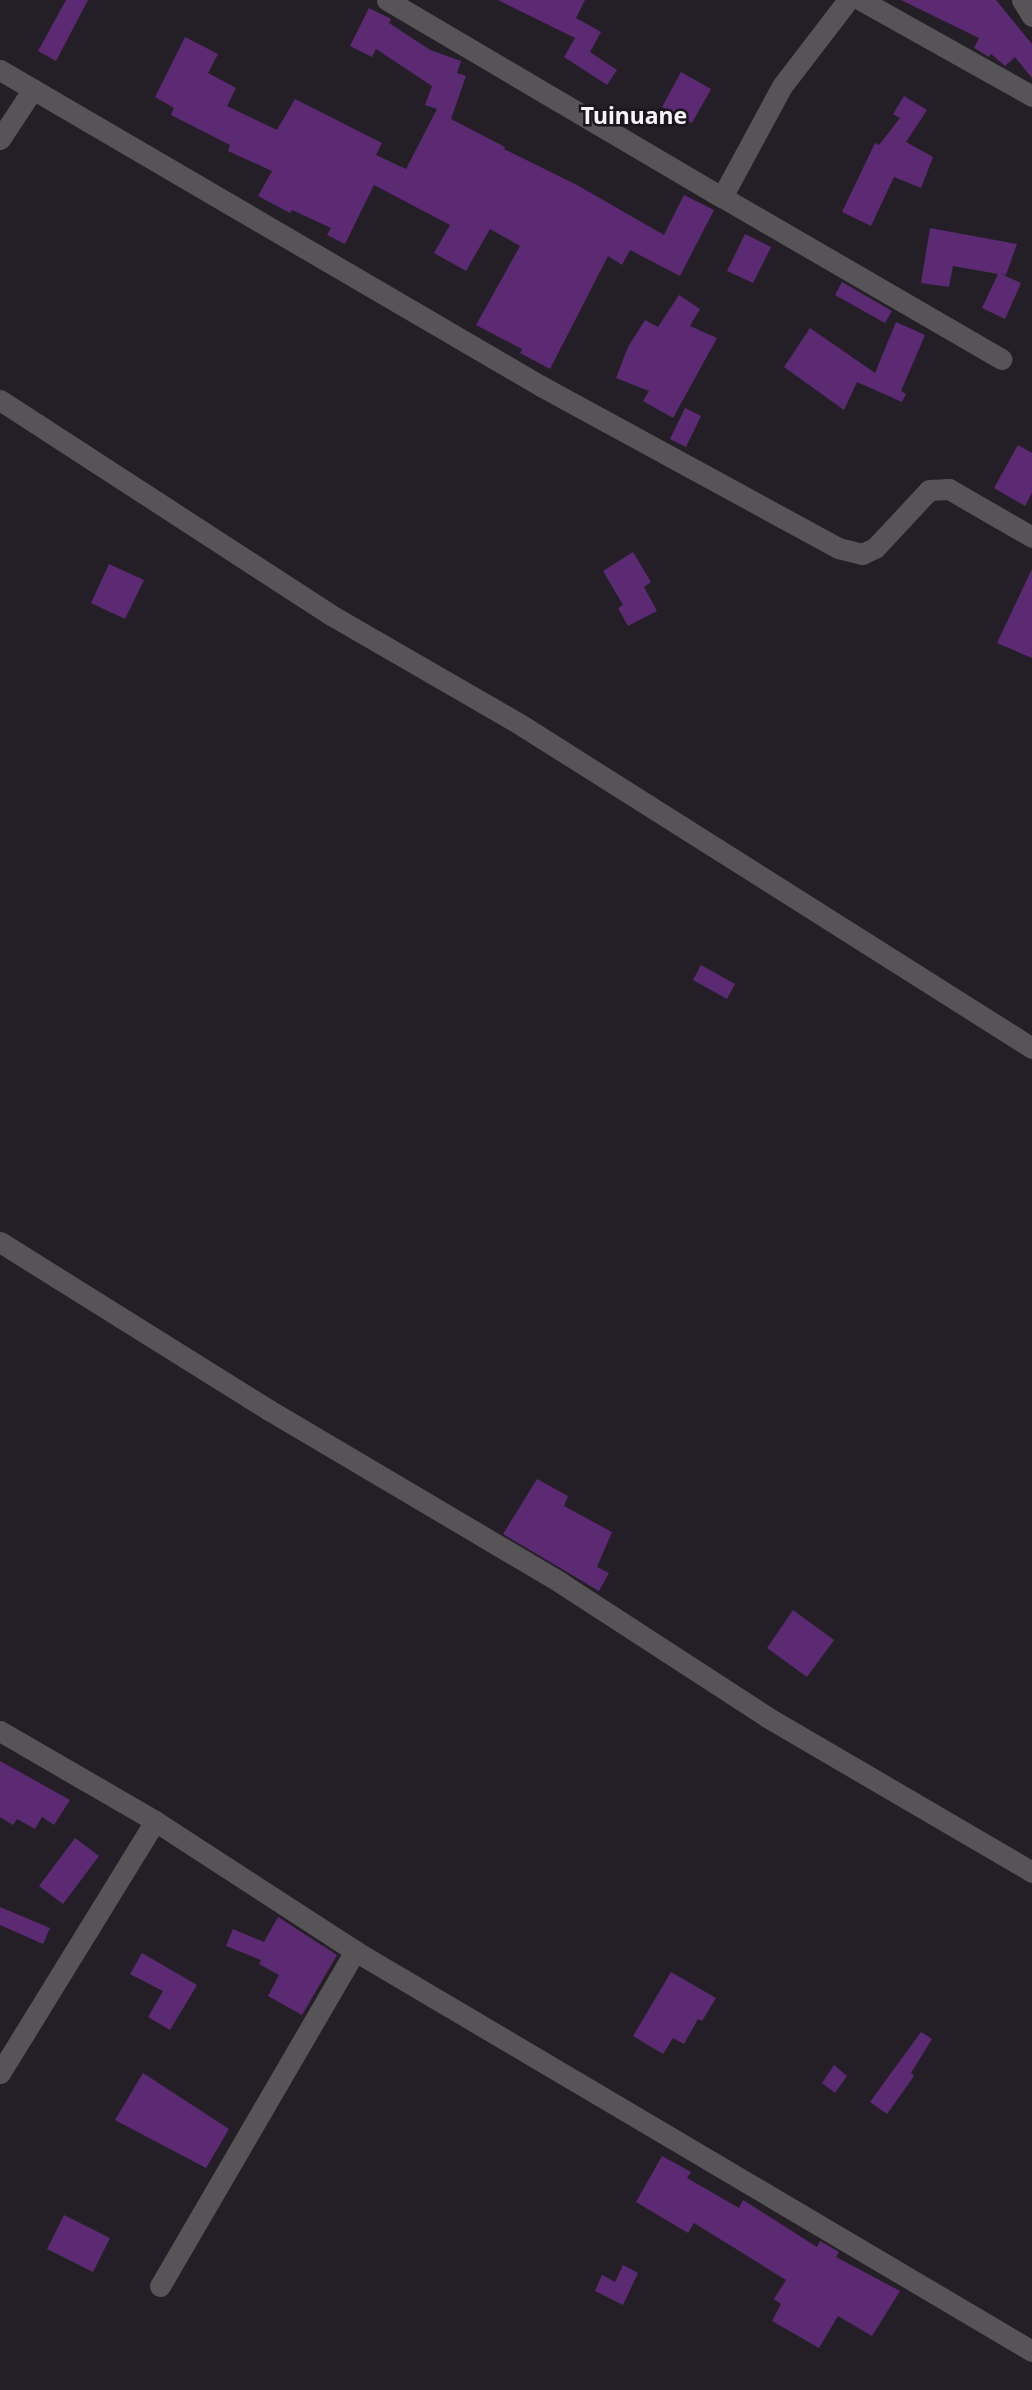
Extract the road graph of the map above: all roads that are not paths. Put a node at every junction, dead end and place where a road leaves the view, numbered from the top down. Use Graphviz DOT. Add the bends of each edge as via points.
graph roads {
  1 [pos="387,0"];
  2 [pos="848,0"];
  3 [pos="861,0"];
  4 [pos="1023,0"];
  5 [pos="1032,16"];
  6 [pos="0,70"];
  7 [pos="33,89"];
  8 [pos="1032,96"];
  9 [pos="0,139"];
  10 [pos="722,197"];
  11 [pos="1002,359"];
  12 [pos="0,400"];
  13 [pos="1032,537"];
  14 [pos="1032,1048"];
  15 [pos="0,1242"];
  16 [pos="0,1731"];
  17 [pos="155,1821"];
  18 [pos="1032,1872"];
  19 [pos="355,1951"];
  20 [pos="0,2073"];
  21 [pos="160,2286"];
  22 [pos="1032,2351"];
  1 -- 10 [label="street"];
  2 -- 10 [label="street" via="782,86"];
  3 -- 8 [label="street"];
  4 -- 5 [label="street"];
  6 -- 7 [label="street"];
  7 -- 9 [label="street"];
  7 -- 13 [label="street" via="541,386 838,548 862,554 875,548 929,490 948,489"];
  10 -- 11 [label="street"];
  12 -- 14 [label="street" via="331,615 518,723"];
  15 -- 18 [label="street" via="561,1584 766,1717"];
  16 -- 17 [label="street"];
  17 -- 19 [label="street"];
  17 -- 20 [label="street"];
  19 -- 21 [label="street"];
  19 -- 22 [label="street"];
}
